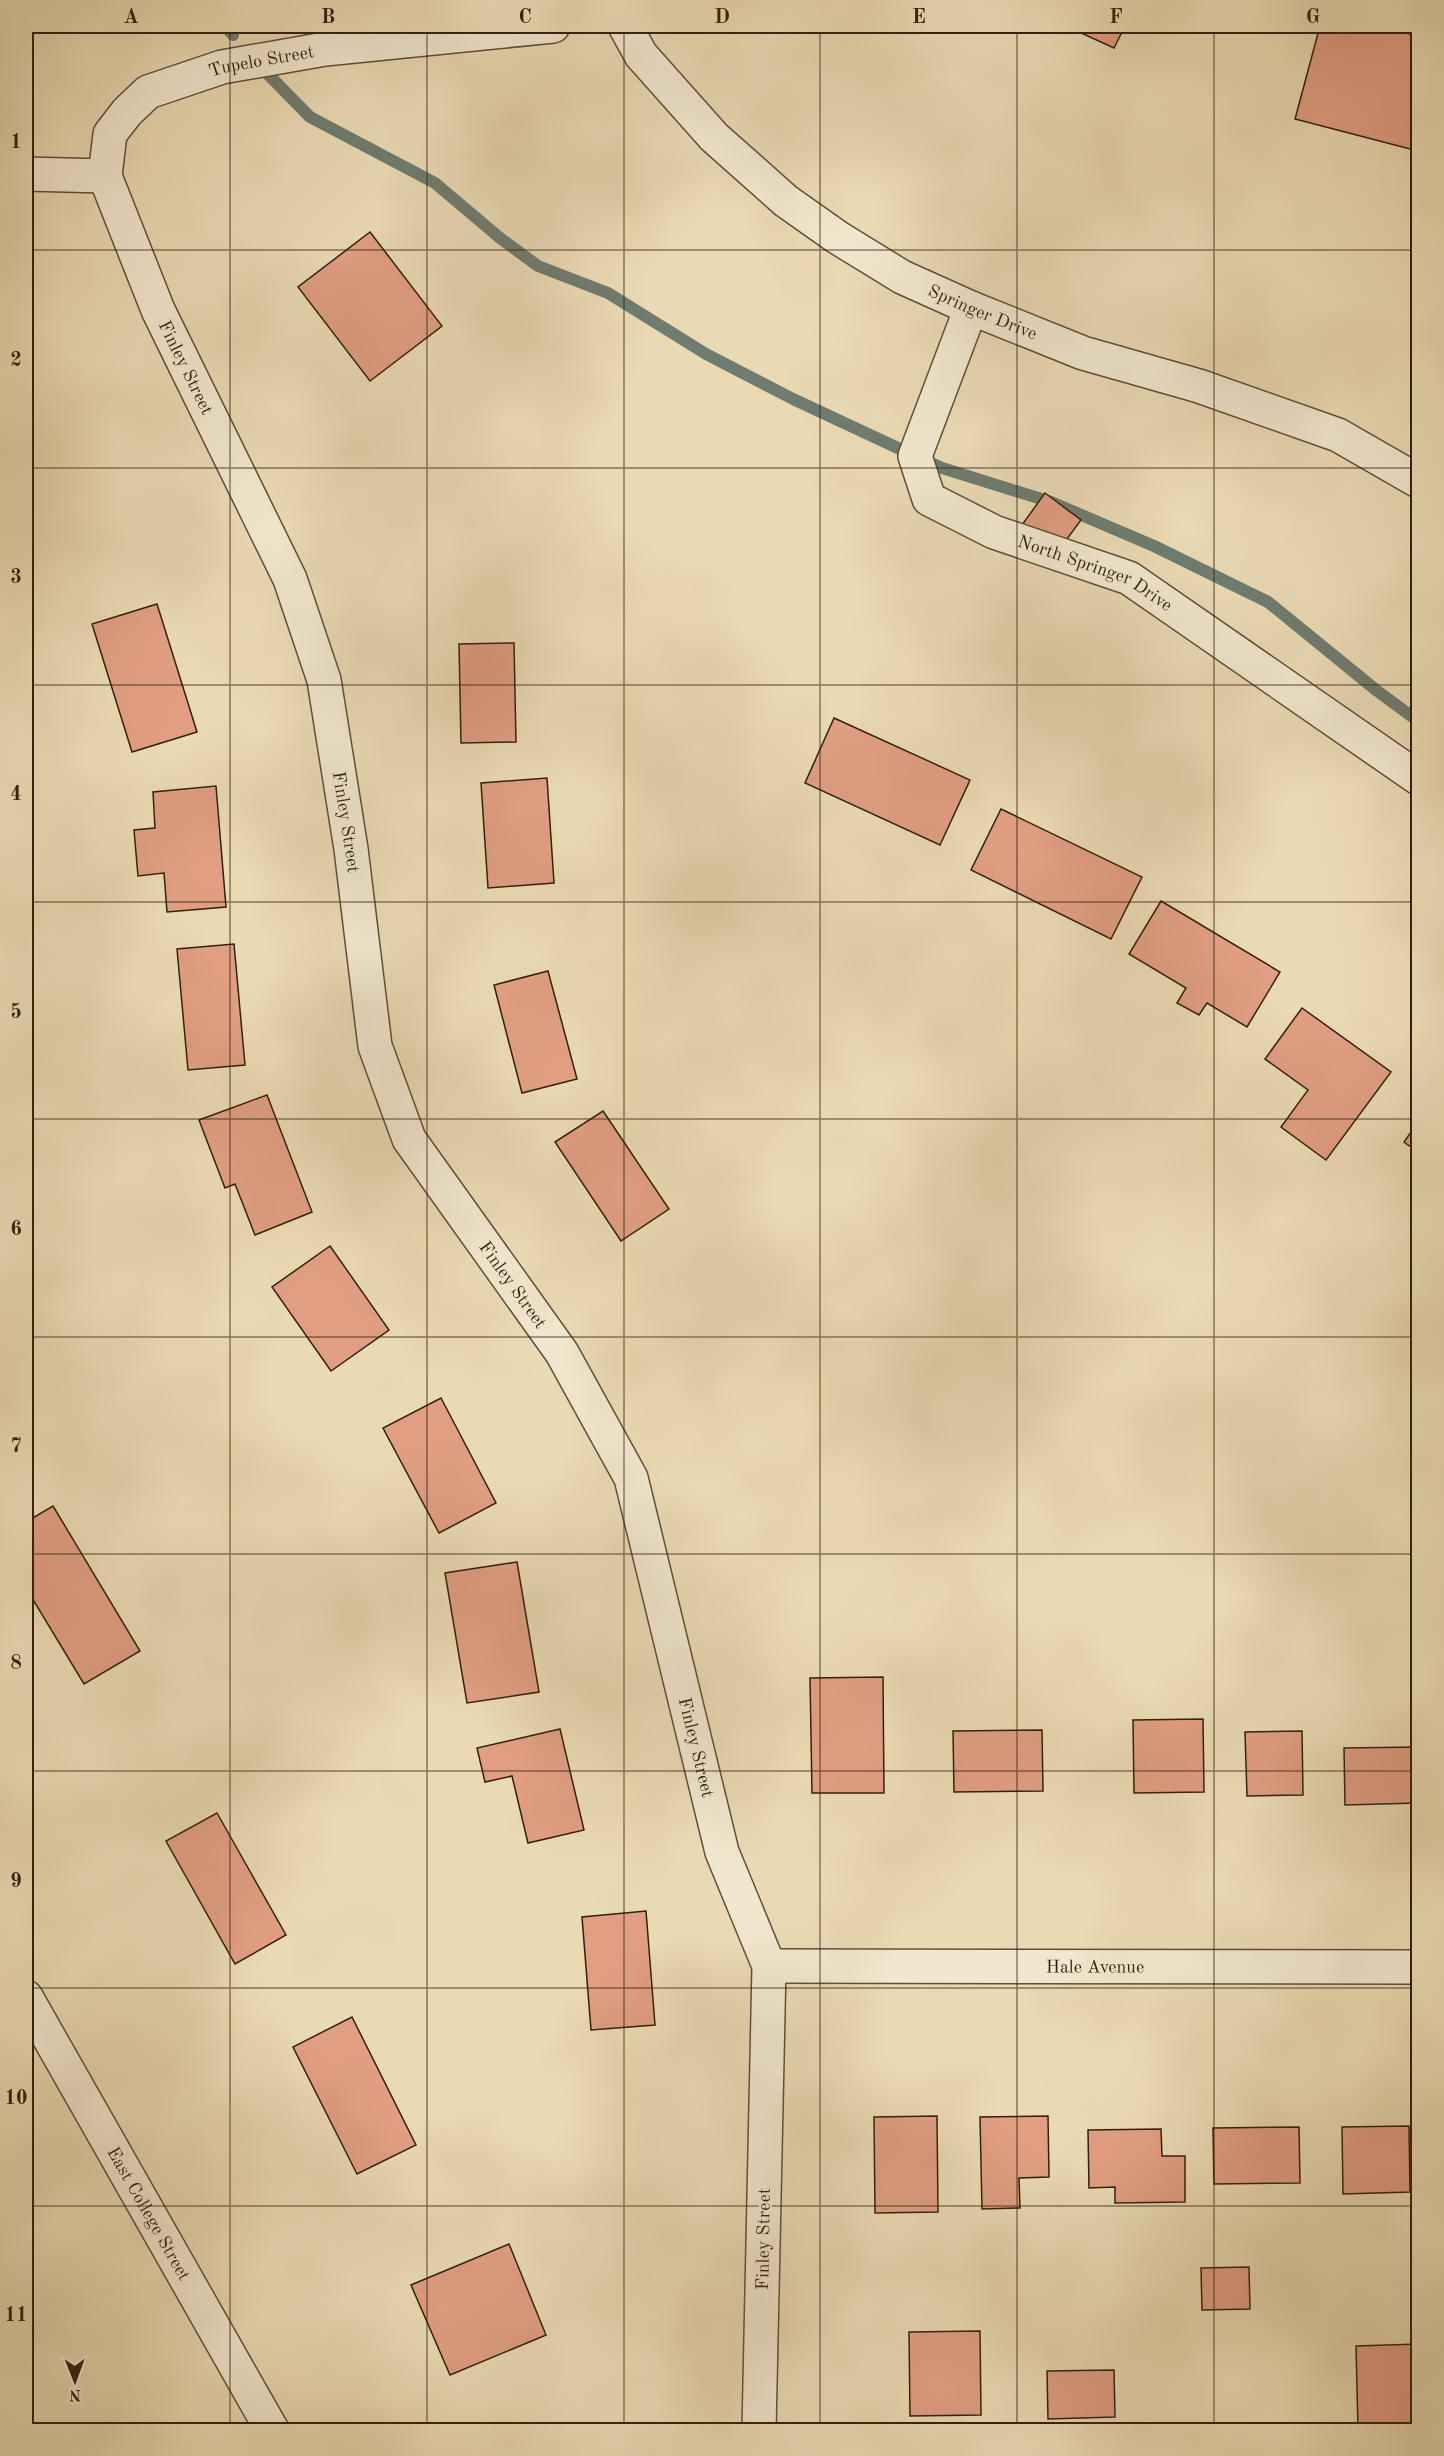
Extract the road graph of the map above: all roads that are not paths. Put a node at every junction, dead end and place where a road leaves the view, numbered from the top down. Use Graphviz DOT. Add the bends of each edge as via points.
graph roads {
  1 [pos="553,26"];
  2 [pos="625,26"];
  3 [pos="26,174"];
  4 [pos="105,176"];
  5 [pos="971,308"];
  6 [pos="1419,481"];
  7 [pos="1419,778"];
  8 [pos="769,1966"];
  9 [pos="1419,1967"];
  10 [pos="26,1997"];
  11 [pos="272,2430"];
  12 [pos="759,2430"];
  1 -- 4 [label="street, Tupelo Street" via="326,49 222,67 148,92 110,134"];
  2 -- 5 [label="street, Springer Drive" via="641,56 714,137 786,201 902,277"];
  3 -- 4 [label="street"];
  4 -- 8 [label="street, Finley Street" via="158,310 290,579 324,680 351,849 375,1046 405,1129 562,1353 631,1478 722,1852"];
  5 -- 6 [label="street, Springer Drive" via="1083,353 1199,386 1338,435"];
  5 -- 7 [label="street, North Springer Drive" via="915,456 929,499 994,532 1129,578"];
  8 -- 9 [label="street, Hale Avenue"];
  8 -- 12 [label="street, Finley Street"];
  10 -- 11 [label="street, East College Street"];
}
